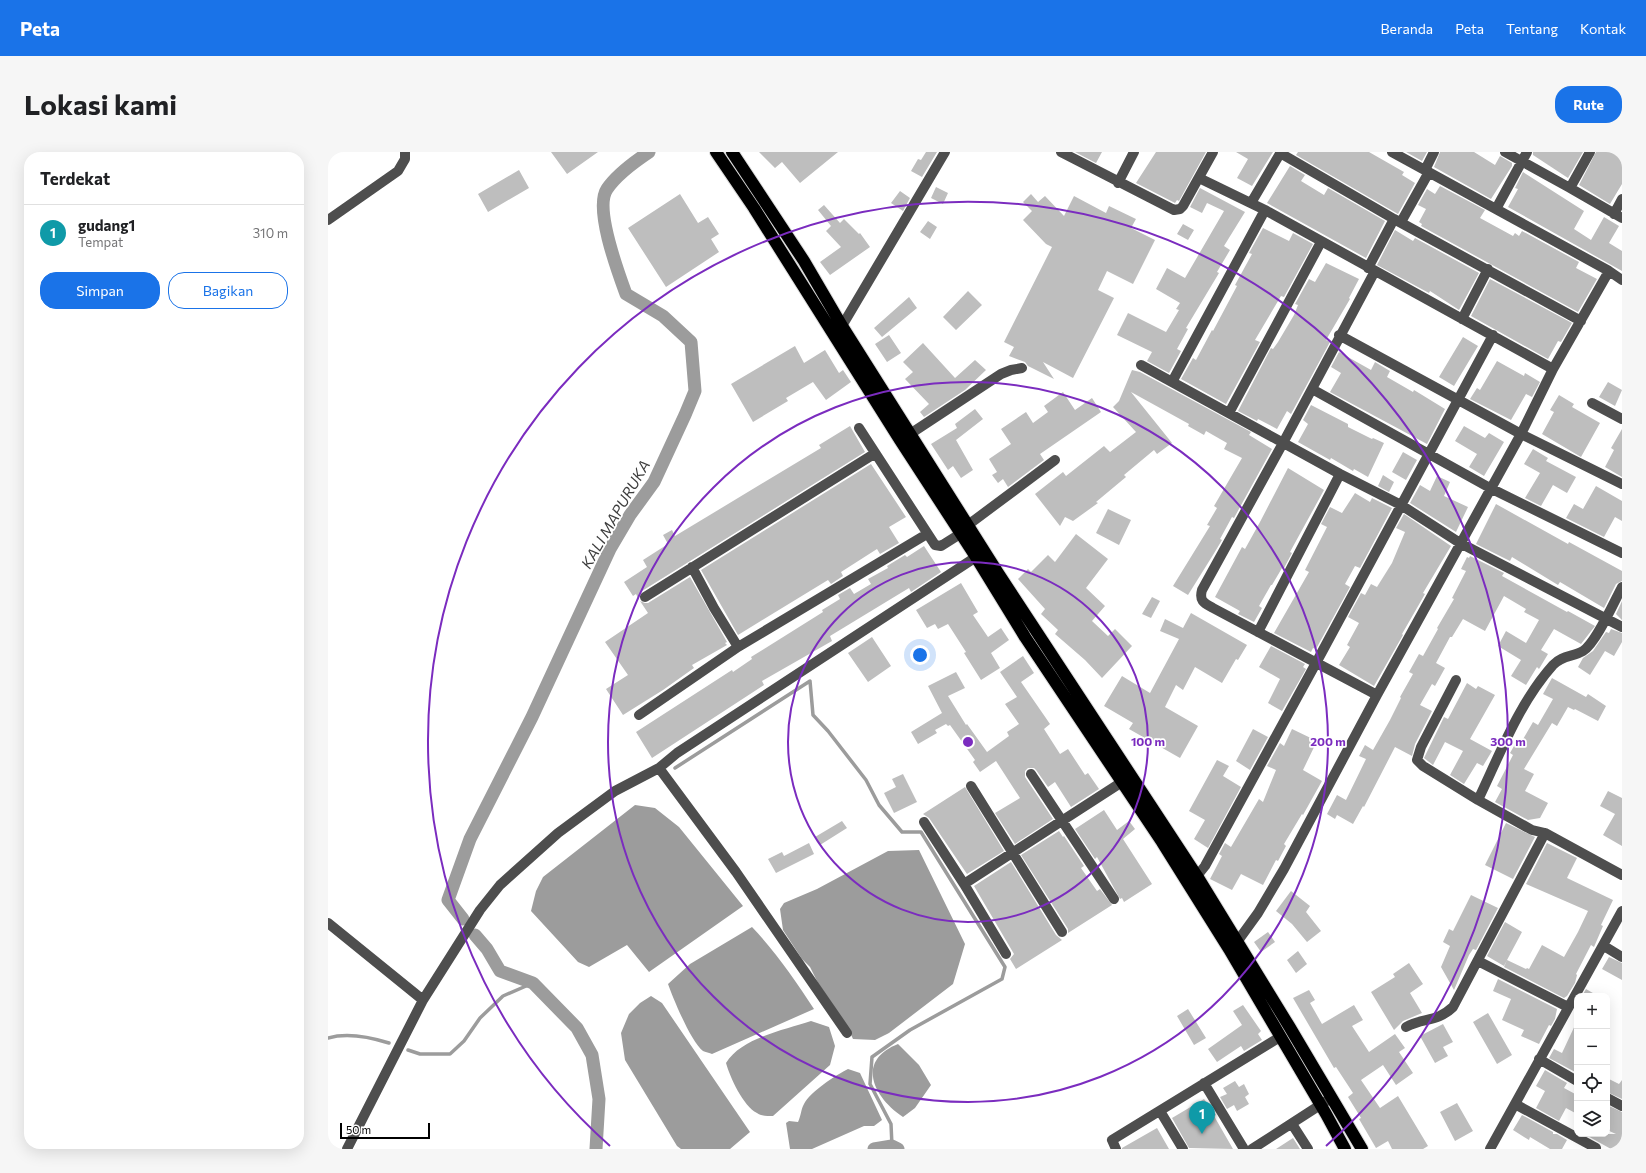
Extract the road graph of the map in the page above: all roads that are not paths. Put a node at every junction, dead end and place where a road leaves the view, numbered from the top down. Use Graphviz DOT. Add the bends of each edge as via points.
graph roads {
  1 [pos="405,152"];
  2 [pos="716,152"];
  3 [pos="732,152"];
  4 [pos="945,152"];
  5 [pos="1060,152"];
  6 [pos="1134,152"];
  7 [pos="1213,152"];
  8 [pos="1392,152"];
  9 [pos="1434,152"];
  10 [pos="1504,152"];
  11 [pos="1590,152"];
  12 [pos="1280,153"];
  13 [pos="1525,157"];
  14 [pos="1427,171"];
  15 [pos="1199,178"];
  16 [pos="1118,182"];
  17 [pos="1570,188"];
  18 [pos="1622,199"];
  19 [pos="1251,203"];
  20 [pos="759,204"];
  21 [pos="1496,209"];
  22 [pos="1264,210"];
  23 [pos="1618,216"];
  24 [pos="328,220"];
  25 [pos="1398,221"];
  26 [pos="1321,242"];
  27 [pos="1488,269"];
  28 [pos="1372,270"];
  29 [pos="1609,271"];
  30 [pos="1622,280"];
  31 [pos="1462,319"];
  32 [pos="1581,321"];
  33 [pos="842,326"];
  34 [pos="1339,335"];
  35 [pos="1493,335"];
  36 [pos="1141,365"];
  37 [pos="1022,368"];
  38 [pos="1553,369"];
  39 [pos="1172,382"];
  40 [pos="1312,389"];
  41 [pos="1458,399"];
  42 [pos="1592,403"];
  43 [pos="1229,413"];
  44 [pos="1622,419"];
  45 [pos="858,428"];
  46 [pos="910,434"];
  47 [pos="1521,434"];
  48 [pos="1283,443"];
  49 [pos="1428,453"];
  50 [pos="874,454"];
  51 [pos="1055,460"];
  52 [pos="1340,474"];
  53 [pos="1622,484"];
  54 [pos="1490,488"];
  55 [pos="1401,506"];
  56 [pos="964,529"];
  57 [pos="927,534"];
  58 [pos="1460,543"];
  59 [pos="1622,553"];
  60 [pos="976,556"];
  61 [pos="692,567"];
  62 [pos="1622,587"];
  63 [pos="645,597"];
  64 [pos="1605,618"];
  65 [pos="1622,627"];
  66 [pos="1258,632"];
  67 [pos="738,647"];
  68 [pos="1316,663"];
  69 [pos="1456,680"];
  70 [pos="1377,695"];
  71 [pos="639,715"];
  72 [pos="659,768"];
  73 [pos="1031,774"];
  74 [pos="1122,782"];
  75 [pos="971,786"];
  76 [pos="1478,800"];
  77 [pos="1063,821"];
  78 [pos="924,822"];
  79 [pos="1545,833"];
  80 [pos="1013,853"];
  81 [pos="1622,875"];
  82 [pos="1197,876"];
  83 [pos="964,884"];
  84 [pos="1114,899"];
  85 [pos="1622,912"];
  86 [pos="328,923"];
  87 [pos="1062,932"];
  88 [pos="1237,942"];
  89 [pos="1604,946"];
  90 [pos="1006,954"];
  91 [pos="1622,957"];
  92 [pos="1478,961"];
  93 [pos="423,1000"];
  94 [pos="1568,1007"];
  95 [pos="1406,1027"];
  96 [pos="847,1033"];
  97 [pos="1280,1037"];
  98 [pos="1538,1060"];
  99 [pos="1574,1079"];
  100 [pos="1204,1083"];
  101 [pos="1610,1100"];
  102 [pos="1326,1102"];
  103 [pos="1515,1104"];
  104 [pos="1622,1106"];
  105 [pos="1160,1111"];
  106 [pos="1292,1124"];
  107 [pos="1343,1148"];
  108 [pos="1596,1148"];
  109 [pos="348,1149"];
  110 [pos="1116,1149"];
  111 [pos="1184,1149"];
  112 [pos="1244,1149"];
  113 [pos="1252,1149"];
  114 [pos="1308,1149"];
  115 [pos="1362,1149"];
  116 [pos="1490,1149"];
  1 -- 24 [label="street" via="405,159 398,171"];
  2 -- 20 [label="highway"];
  3 -- 20 [label="highway"];
  4 -- 33 [label="street"];
  5 -- 16 [label="street"];
  6 -- 16 [label="street"];
  7 -- 15 [label="street"];
  8 -- 14 [label="street"];
  9 -- 14 [label="street"];
  10 -- 13 [label="street"];
  11 -- 17 [label="street"];
  12 -- 19 [label="street"];
  12 -- 25 [label="street"];
  13 -- 17 [label="street"];
  13 -- 21 [label="street"];
  14 -- 21 [label="street"];
  14 -- 25 [label="street"];
  15 -- 16 [label="street" via="1183,206 1174,210"];
  15 -- 19 [label="street"];
  17 -- 23 [label="street"];
  18 -- 23 [label="street"];
  19 -- 22 [label="street"];
  20 -- 33 [label="highway" via="804,261"];
  20 -- 56 [label="highway"];
  21 -- 29 [label="street"];
  22 -- 26 [label="street"];
  22 -- 39 [label="street"];
  25 -- 27 [label="street"];
  25 -- 28 [label="street"];
  26 -- 28 [label="street"];
  26 -- 43 [label="street"];
  27 -- 31 [label="street"];
  27 -- 32 [label="street"];
  28 -- 31 [label="street"];
  28 -- 34 [label="street"];
  29 -- 30 [label="street"];
  29 -- 32 [label="street"];
  31 -- 35 [label="street"];
  32 -- 38 [label="street"];
  33 -- 46 [label="highway"];
  34 -- 40 [label="street"];
  34 -- 41 [label="street"];
  35 -- 38 [label="street"];
  35 -- 41 [label="street"];
  36 -- 39 [label="street"];
  37 -- 46 [label="street" via="1001,374"];
  38 -- 47 [label="street"];
  39 -- 43 [label="street"];
  40 -- 48 [label="street"];
  40 -- 49 [label="street"];
  41 -- 47 [label="street"];
  41 -- 49 [label="street"];
  42 -- 44 [label="street"];
  43 -- 48 [label="street"];
  45 -- 50 [label="street"];
  46 -- 56 [label="highway"];
  47 -- 53 [label="street"];
  47 -- 54 [label="street"];
  48 -- 52 [label="street"];
  48 -- 66 [label="street" via="1204,585 1200,597 1206,604"];
  49 -- 54 [label="street"];
  49 -- 55 [label="street"];
  50 -- 57 [label="street"];
  50 -- 61 [label="street"];
  51 -- 56 [label="street"];
  52 -- 55 [label="street"];
  52 -- 66 [label="street"];
  54 -- 58 [label="street"];
  54 -- 59 [label="street"];
  55 -- 58 [label="street"];
  55 -- 68 [label="street"];
  56 -- 57 [label="street" via="938,547"];
  56 -- 60 [label="highway"];
  56 -- 82 [label="highway"];
  57 -- 67 [label="street"];
  58 -- 64 [label="street"];
  58 -- 70 [label="street"];
  60 -- 72 [label="street" via="677,753"];
  60 -- 74 [label="highway" via="1025,637"];
  61 -- 63 [label="street"];
  61 -- 67 [label="street"];
  62 -- 64 [label="street"];
  64 -- 65 [label="street"];
  64 -- 76 [label="street" via="1592,643 1583,651 1558,660 1535,688"];
  66 -- 68 [label="street"];
  67 -- 71 [label="street"];
  68 -- 70 [label="street"];
  68 -- 82 [label="street"];
  69 -- 76 [label="street" via="1421,747 1417,760"];
  70 -- 88 [label="street" via="1284,869 1254,920"];
  72 -- 93 [label="street" via="615,791 558,833 500,885 480,910"];
  72 -- 96 [label="street" via="736,872"];
  73 -- 77 [label="street"];
  74 -- 77 [label="street"];
  74 -- 97 [label="highway" via="1229,948"];
  75 -- 80 [label="street"];
  76 -- 79 [label="street" via="1532,830"];
  77 -- 80 [label="street"];
  77 -- 84 [label="street"];
  78 -- 83 [label="street"];
  79 -- 81 [label="street"];
  79 -- 92 [label="street"];
  80 -- 83 [label="street"];
  80 -- 87 [label="street"];
  82 -- 88 [label="highway"];
  83 -- 90 [label="street"];
  85 -- 89 [label="street"];
  86 -- 93 [label="street"];
  88 -- 102 [label="highway"];
  89 -- 91 [label="street"];
  89 -- 94 [label="street"];
  92 -- 94 [label="street"];
  92 -- 95 [label="street" via="1453,1007 1444,1015 1430,1021 1415,1022"];
  93 -- 109 [label="street"];
  94 -- 98 [label="street"];
  97 -- 100 [label="street"];
  97 -- 102 [label="highway"];
  98 -- 99 [label="street"];
  98 -- 103 [label="street"];
  100 -- 105 [label="street"];
  100 -- 112 [label="street"];
  101 -- 104 [label="street"];
  102 -- 106 [label="street"];
  102 -- 107 [label="highway"];
  102 -- 115 [label="highway"];
  103 -- 108 [label="street"];
  103 -- 116 [label="street"];
  105 -- 110 [label="street" via="1112,1140"];
  105 -- 111 [label="street"];
  106 -- 113 [label="street"];
  106 -- 114 [label="street"];
}
